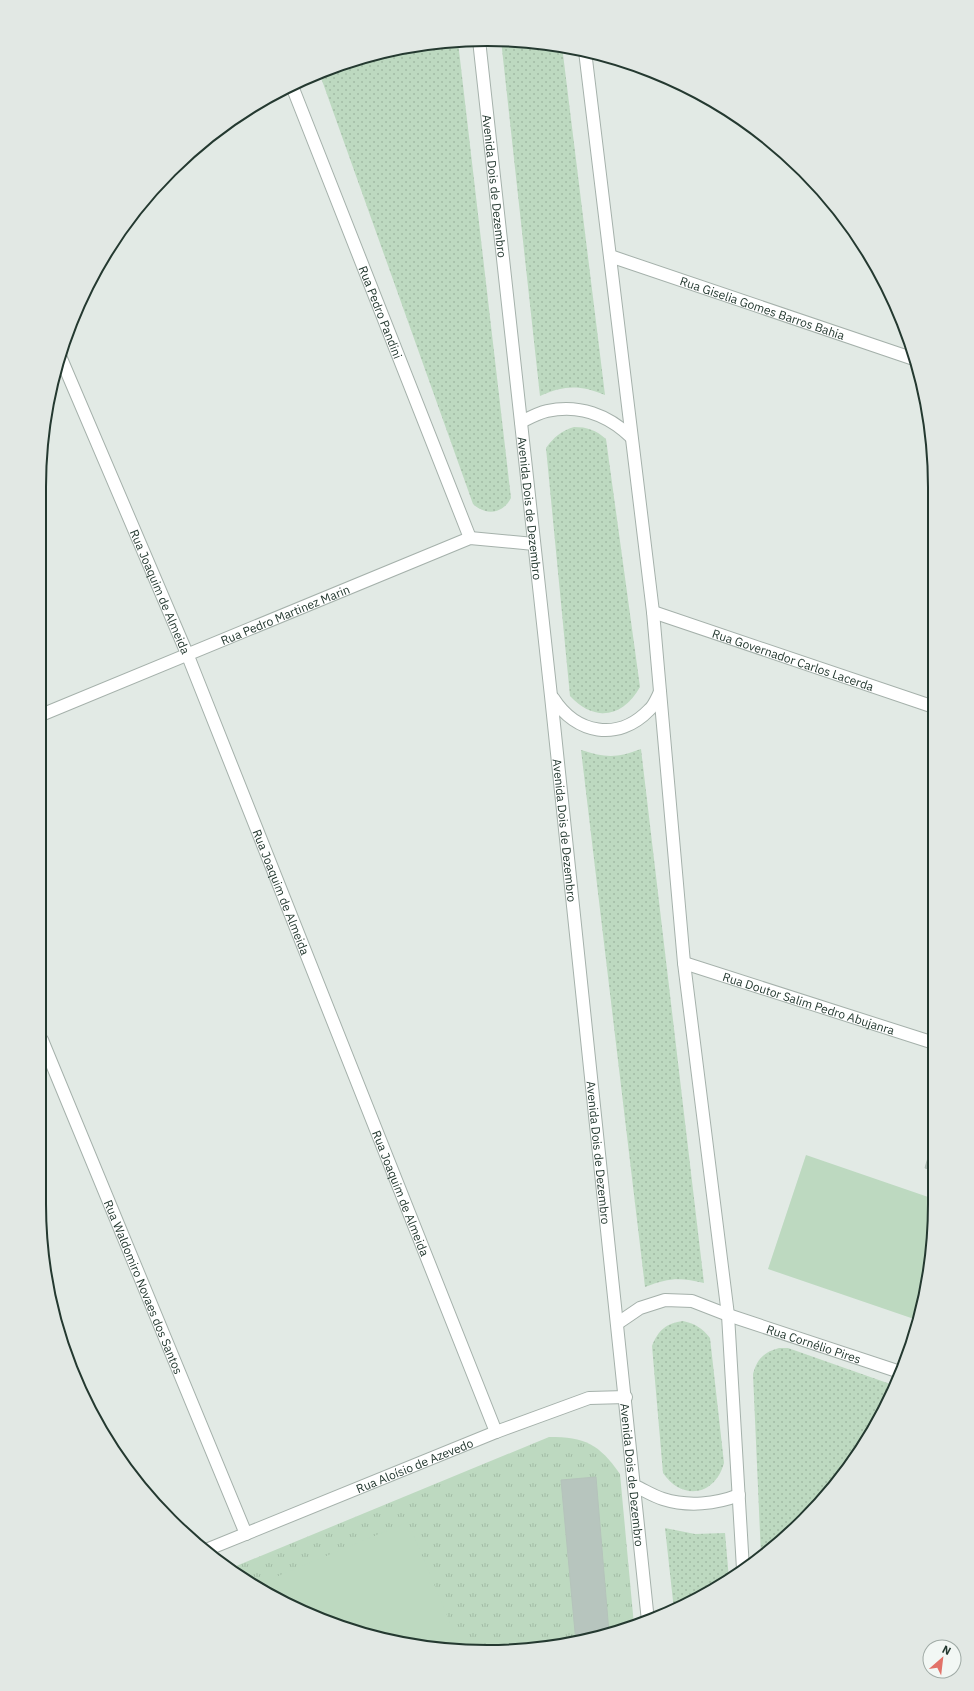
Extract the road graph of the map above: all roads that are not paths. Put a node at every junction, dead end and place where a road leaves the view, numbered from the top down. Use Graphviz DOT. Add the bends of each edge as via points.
graph roads {
  1 [pos="479,46"];
  2 [pos="586,57"];
  3 [pos="294,90"];
  4 [pos="610,256"];
  5 [pos="908,357"];
  6 [pos="64,364"];
  7 [pos="521,422"];
  8 [pos="631,437"];
  9 [pos="470,538"];
  10 [pos="534,544"];
  11 [pos="653,612"];
  12 [pos="188,656"];
  13 [pos="660,692"];
  14 [pos="551,696"];
  15 [pos="928,705"];
  16 [pos="46,713"];
  17 [pos="684,963"];
  18 [pos="928,1041"];
  19 [pos="46,1050"];
  20 [pos="728,1315"];
  21 [pos="618,1323"];
  22 [pos="895,1370"];
  23 [pos="626,1397"];
  24 [pos="496,1432"];
  25 [pos="635,1486"];
  26 [pos="740,1495"];
  27 [pos="246,1534"];
  28 [pos="211,1548"];
  29 [pos="743,1563"];
  30 [pos="647,1615"];
  1 -- 7 [label="street, Avenida Dois de Dezembro"];
  2 -- 4 [label="street"];
  3 -- 9 [label="street, Rua Pedro Pandini"];
  4 -- 5 [label="street, Rua Giselia Gomes Barros Bahia"];
  4 -- 8 [label="street"];
  6 -- 12 [label="street, Rua Joaquim de Almeida"];
  7 -- 8 [label="street" via="546,411 572,408 598,414 622,428"];
  7 -- 10 [label="street, Avenida Dois de Dezembro"];
  8 -- 11 [label="street"];
  9 -- 10 [label="street, Rua Pedro Martinez Marin"];
  9 -- 12 [label="street, Rua Pedro Martinez Marin"];
  10 -- 14 [label="street, Avenida Dois de Dezembro"];
  11 -- 13 [label="street"];
  11 -- 15 [label="street, Rua Governador Carlos Lacerda"];
  12 -- 16 [label="street, Rua Pedro Martinez Marin"];
  12 -- 24 [label="street, Rua Joaquim de Almeida"];
  13 -- 14 [label="street" via="650,709 635,722 617,729 597,730 578,724 562,712"];
  13 -- 17 [label="street"];
  14 -- 21 [label="street, Avenida Dois de Dezembro"];
  17 -- 18 [label="street, Rua Doutor Salim Pedro Abujanra"];
  17 -- 20 [label="street"];
  19 -- 27 [label="street, Rua Waldomiro Novaes dos Santos"];
  20 -- 21 [label="street, Rua Cornélio Pires" via="692,1301 665,1300 640,1308"];
  20 -- 22 [label="street, Rua Cornélio Pires"];
  20 -- 26 [label="street"];
  21 -- 23 [label="street, Avenida Dois de Dezembro"];
  23 -- 24 [label="street, Rua Aloísio de Azevedo" via="588,1398"];
  23 -- 25 [label="street, Avenida Dois de Dezembro"];
  24 -- 27 [label="street, Rua Aloísio de Azevedo"];
  25 -- 26 [label="street" via="663,1500 694,1504 725,1500"];
  25 -- 30 [label="street, Avenida Dois de Dezembro"];
  26 -- 29 [label="street"];
  27 -- 28 [label="street, Rua Aloísio de Azevedo"];
}
